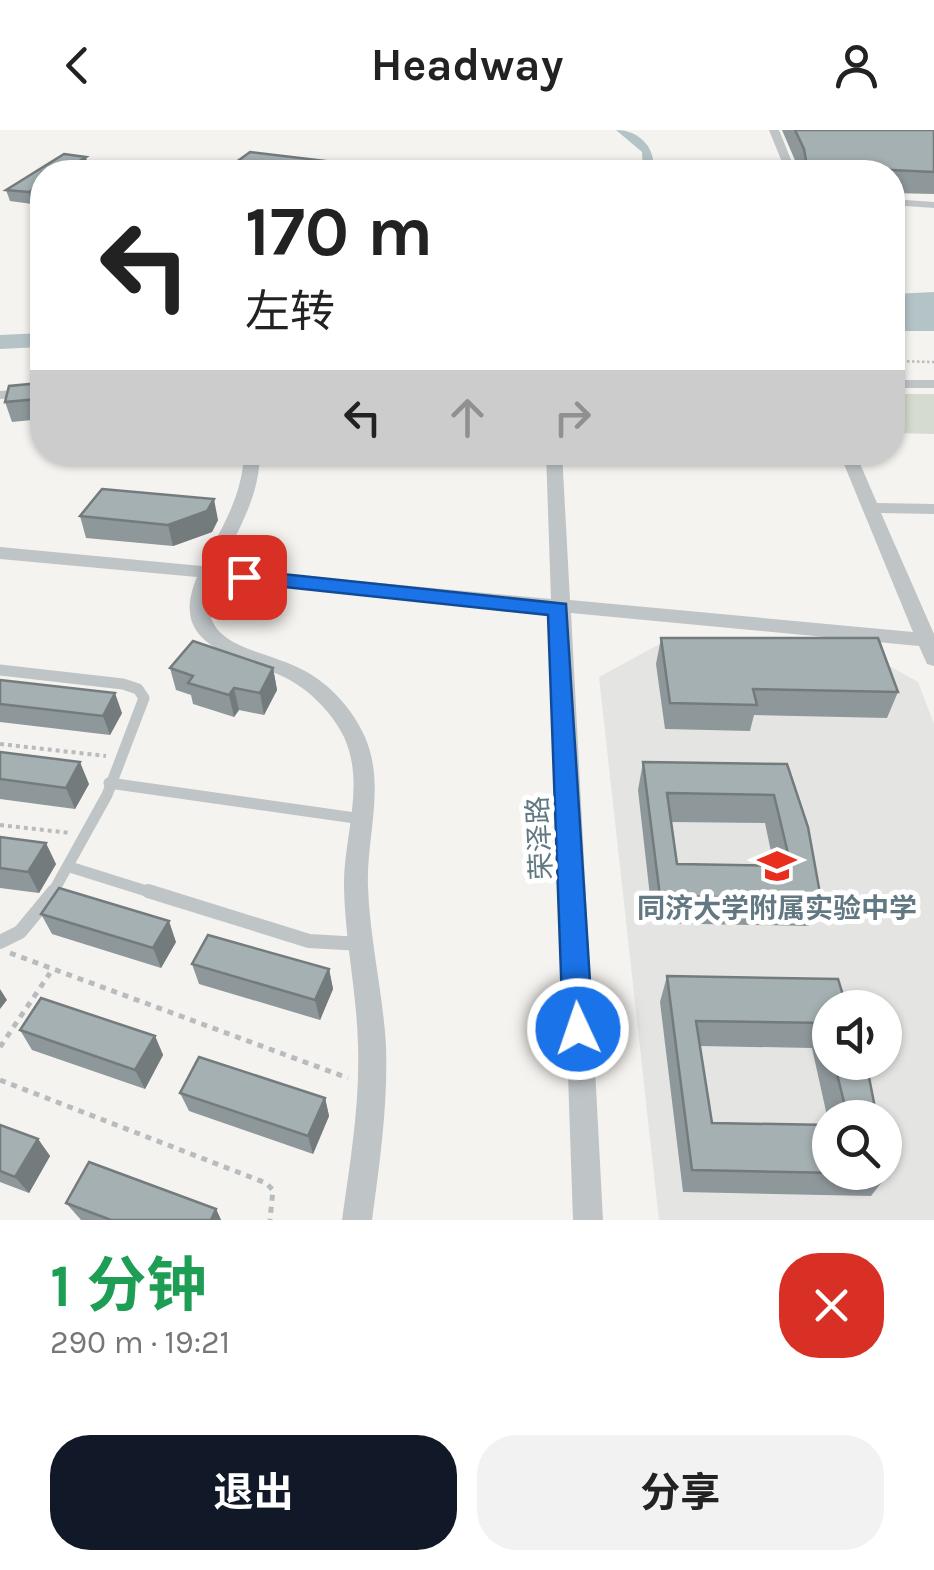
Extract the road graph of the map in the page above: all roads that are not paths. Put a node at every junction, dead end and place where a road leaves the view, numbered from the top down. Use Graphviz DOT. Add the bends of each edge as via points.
graph roads {
  1 [pos="774,130"];
  2 [pos="786,160"];
  3 [pos="905,203"];
  4 [pos="934,205"];
  5 [pos="905,384"];
  6 [pos="934,384"];
  7 [pos="30,393"];
  8 [pos="0,395"];
  9 [pos="253,465"];
  10 [pos="554,465"];
  11 [pos="852,465"];
  12 [pos="870,508"];
  13 [pos="934,509"];
  14 [pos="0,552"];
  15 [pos="210,574"];
  16 [pos="558,609"];
  17 [pos="932,647"];
  18 [pos="0,670"];
  19 [pos="109,783"];
  20 [pos="363,820"];
  21 [pos="74,868"];
  22 [pos="3,942"];
  23 [pos="363,944"];
  24 [pos="358,1220"];
  25 [pos="588,1220"];
  1 -- 2 [label="street"];
  3 -- 4 [label="street"];
  5 -- 6 [label="street"];
  7 -- 8 [label="street"];
  9 -- 15 [label="street" via="250,492"];
  10 -- 16 [label="street, 荣泽路"];
  11 -- 12 [label="street"];
  12 -- 13 [label="street"];
  12 -- 17 [label="street"];
  14 -- 15 [label="street"];
  15 -- 16 [label="street"];
  15 -- 20 [label="street" via="198,601 209,633 230,649 312,684 353,731 366,761"];
  16 -- 17 [label="street"];
  16 -- 25 [label="street, 荣泽路"];
  18 -- 19 [label="lane" via="138,689 142,709"];
  19 -- 20 [label="lane"];
  19 -- 21 [label="lane"];
  20 -- 23 [label="street" via="355,858"];
  21 -- 22 [label="lane" via="42,910"];
  21 -- 23 [label="lane" via="309,941"];
  23 -- 24 [label="street" via="372,1049"];
}
